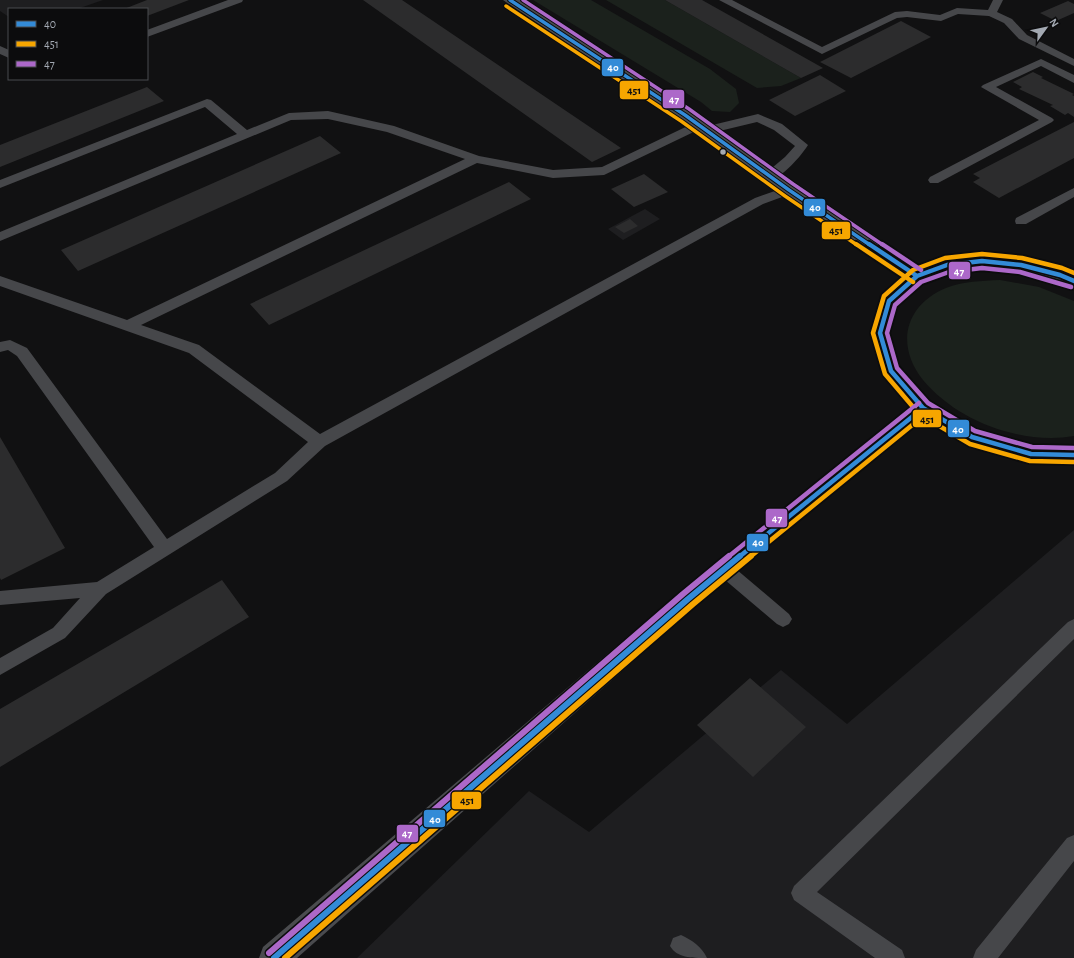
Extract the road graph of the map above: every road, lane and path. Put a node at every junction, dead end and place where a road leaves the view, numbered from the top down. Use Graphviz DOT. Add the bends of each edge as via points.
graph roads {
  1 [pos="238,0"];
  2 [pos="510,0"];
  3 [pos="724,0"];
  4 [pos="998,0"];
  5 [pos="991,13"];
  6 [pos="148,34"];
  7 [pos="1074,63"];
  8 [pos="1074,80"];
  9 [pos="703,127"];
  10 [pos="245,136"];
  11 [pos="476,159"];
  12 [pos="770,176"];
  13 [pos="934,180"];
  14 [pos="0,184"];
  15 [pos="789,190"];
  16 [pos="1074,192"];
  17 [pos="1021,221"];
  18 [pos="0,237"];
  19 [pos="917,276"];
  20 [pos="0,281"];
  21 [pos="1074,281"];
  22 [pos="127,326"];
  23 [pos="0,347"];
  24 [pos="923,408"];
  25 [pos="319,442"];
  26 [pos="1074,455"];
  27 [pos="165,549"];
  28 [pos="724,569"];
  29 [pos="100,589"];
  30 [pos="0,598"];
  31 [pos="782,619"];
  32 [pos="1074,627"];
  33 [pos="0,667"];
  34 [pos="1074,845"];
  35 [pos="274,958"];
  36 [pos="894,958"];
  37 [pos="984,958"];
  1 -- 6 [label="lane"];
  2 -- 9 [label="main road"];
  3 -- 5 [label="lane" via="822,51 895,15 941,18 957,11"];
  4 -- 5 [label="lane"];
  5 -- 7 [label="lane" via="1008,21 1023,37"];
  8 -- 13 [label="lane" via="1041,62 987,86 1048,120"];
  9 -- 11 [label="lane" via="604,171 553,174"];
  9 -- 12 [label="main road"];
  9 -- 12 [label="lane" via="758,118 778,127 802,145 790,160"];
  10 -- 11 [label="lane" via="289,117 328,115 390,129"];
  10 -- 14 [label="lane" via="208,102"];
  10 -- 18 [label="lane"];
  11 -- 22 [label="lane"];
  12 -- 15 [label="main road"];
  15 -- 19 [label="main road"];
  15 -- 25 [label="lane" via="759,201"];
  16 -- 17 [label="lane"];
  19 -- 21 [label="main road" via="947,265 982,261 1021,265"];
  19 -- 24 [label="main road" via="889,301 880,333 891,371"];
  20 -- 22 [label="lane"];
  22 -- 25 [label="lane" via="194,349"];
  23 -- 27 [label="lane" via="10,345 22,352"];
  24 -- 26 [label="main road" via="972,438 1031,454"];
  24 -- 28 [label="main road"];
  25 -- 27 [label="lane" via="281,477"];
  27 -- 29 [label="lane"];
  28 -- 31 [label="lane"];
  28 -- 35 [label="main road"];
  29 -- 30 [label="lane"];
  29 -- 33 [label="lane" via="58,633"];
  32 -- 36 [label="lane" via="801,893"];
  34 -- 37 [label="lane"];
}
